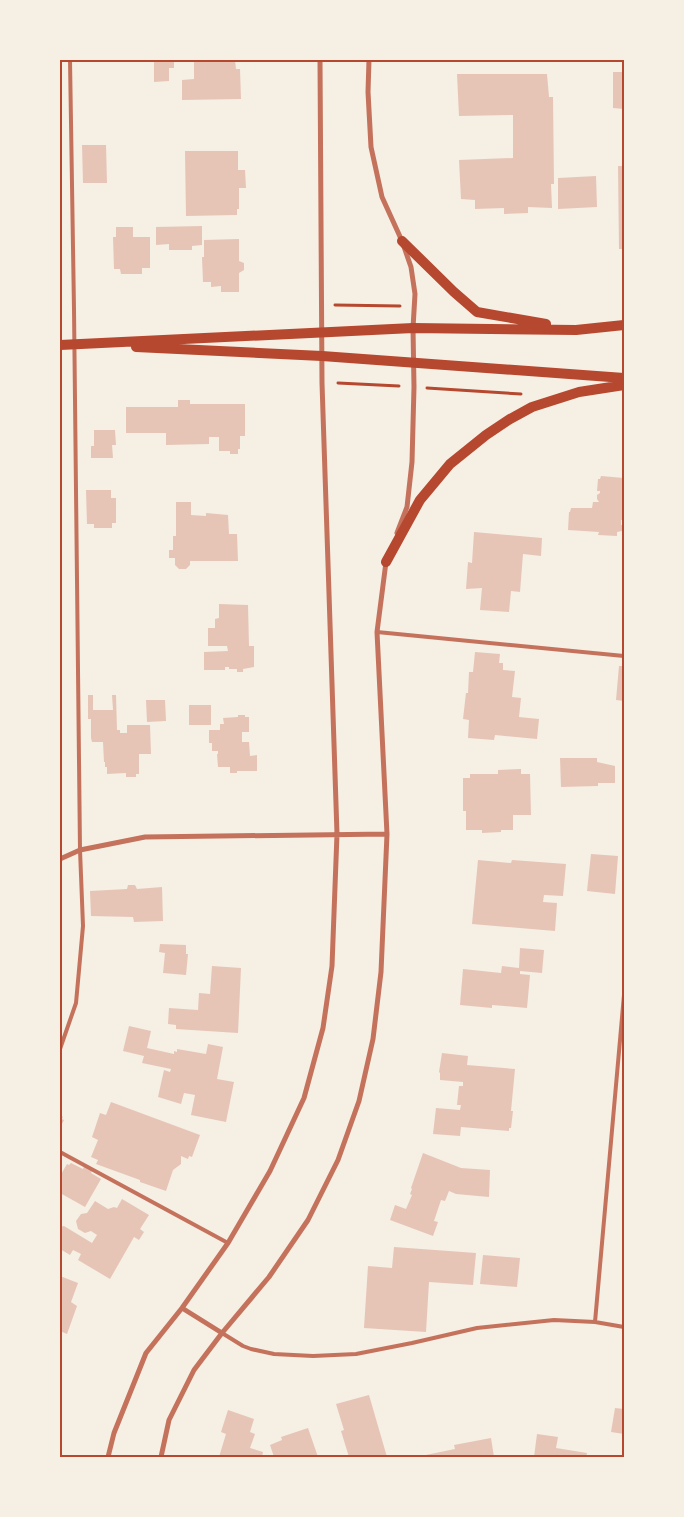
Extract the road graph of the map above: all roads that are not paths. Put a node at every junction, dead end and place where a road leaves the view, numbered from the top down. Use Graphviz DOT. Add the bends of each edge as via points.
graph roads {
  1 [pos="70,60"];
  2 [pos="320,60"];
  3 [pos="369,60"];
  4 [pos="402,241"];
  5 [pos="624,325"];
  6 [pos="413,328"];
  7 [pos="581,329"];
  8 [pos="323,332"];
  9 [pos="75,344"];
  10 [pos="60,345"];
  11 [pos="322,356"];
  12 [pos="414,363"];
  13 [pos="624,378"];
  14 [pos="624,385"];
  15 [pos="386,562"];
  16 [pos="377,632"];
  17 [pos="624,656"];
  18 [pos="338,834"];
  19 [pos="387,834"];
  20 [pos="80,850"];
  21 [pos="60,859"];
  22 [pos="624,995"];
  23 [pos="60,1048"];
  24 [pos="60,1152"];
  25 [pos="228,1244"];
  26 [pos="182,1308"];
  27 [pos="595,1322"];
  28 [pos="624,1328"];
  29 [pos="222,1333"];
  30 [pos="108,1457"];
  31 [pos="161,1457"];
  1 -- 9 [label="lane"];
  2 -- 8 [label="street"];
  3 -- 4 [label="street" via="371,147 382,197"];
  4 -- 6 [label="street" via="411,267 415,294"];
  4 -- 7 [label="main road" via="477,312"];
  5 -- 7 [label="main road"];
  6 -- 7 [label="main road"];
  6 -- 8 [label="main road"];
  6 -- 12 [label="street"];
  8 -- 9 [label="main road"];
  8 -- 11 [label="street"];
  9 -- 10 [label="main road"];
  9 -- 11 [label="main road"];
  9 -- 20 [label="lane"];
  11 -- 12 [label="main road"];
  11 -- 18 [label="street"];
  12 -- 13 [label="main road"];
  12 -- 15 [label="street" via="412,462 407,507"];
  14 -- 15 [label="main road" via="579,392 532,407 486,435 450,464 420,500"];
  15 -- 16 [label="street"];
  16 -- 17 [label="lane"];
  16 -- 19 [label="street"];
  18 -- 19 [label="street"];
  18 -- 20 [label="street" via="145,836"];
  18 -- 25 [label="street" via="332,966 323,1028 304,1098 270,1171"];
  19 -- 29 [label="street" via="382,972 373,1039 359,1102 338,1160 308,1220 268,1277"];
  20 -- 21 [label="street"];
  20 -- 23 [label="lane" via="84,926 76,1003"];
  22 -- 27 [label="lane"];
  24 -- 25 [label="lane"];
  25 -- 26 [label="street"];
  26 -- 29 [label="street"];
  26 -- 30 [label="street" via="146,1353 114,1432"];
  27 -- 28 [label="lane"];
  27 -- 29 [label="lane" via="554,1320 476,1328 356,1354 312,1356 251,1349"];
  29 -- 31 [label="street" via="194,1370 169,1420"];
}
